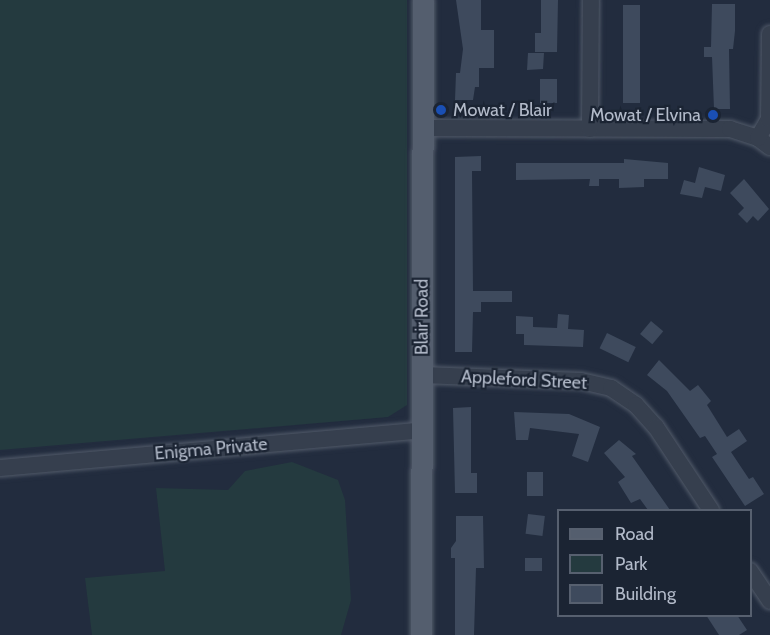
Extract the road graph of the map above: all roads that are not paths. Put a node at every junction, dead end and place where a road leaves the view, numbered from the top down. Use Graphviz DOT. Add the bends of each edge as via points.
graph roads {
  1 [pos="423,0"];
  2 [pos="591,0"];
  3 [pos="770,34"];
  4 [pos="423,128"];
  5 [pos="590,129"];
  6 [pos="764,142"];
  7 [pos="422,375"];
  8 [pos="422,430"];
  9 [pos="0,468"];
  10 [pos="710,509"];
  11 [pos="752,574"];
  12 [pos="769,598"];
  13 [pos="421,635"];
  1 -- 4 [label="main road, Blair Road"];
  2 -- 5 [label="street"];
  3 -- 6 [label="street" via="769,119"];
  4 -- 5 [label="street"];
  4 -- 7 [label="main road, Blair Road"];
  5 -- 6 [label="street" via="730,129"];
  7 -- 8 [label="main road, Blair Road"];
  7 -- 10 [label="street, Appleford Street" via="581,381 611,388 636,405 656,427"];
  8 -- 9 [label="street, Enigma Private"];
  8 -- 13 [label="main road, Blair Road"];
  11 -- 12 [label="street"];
}
